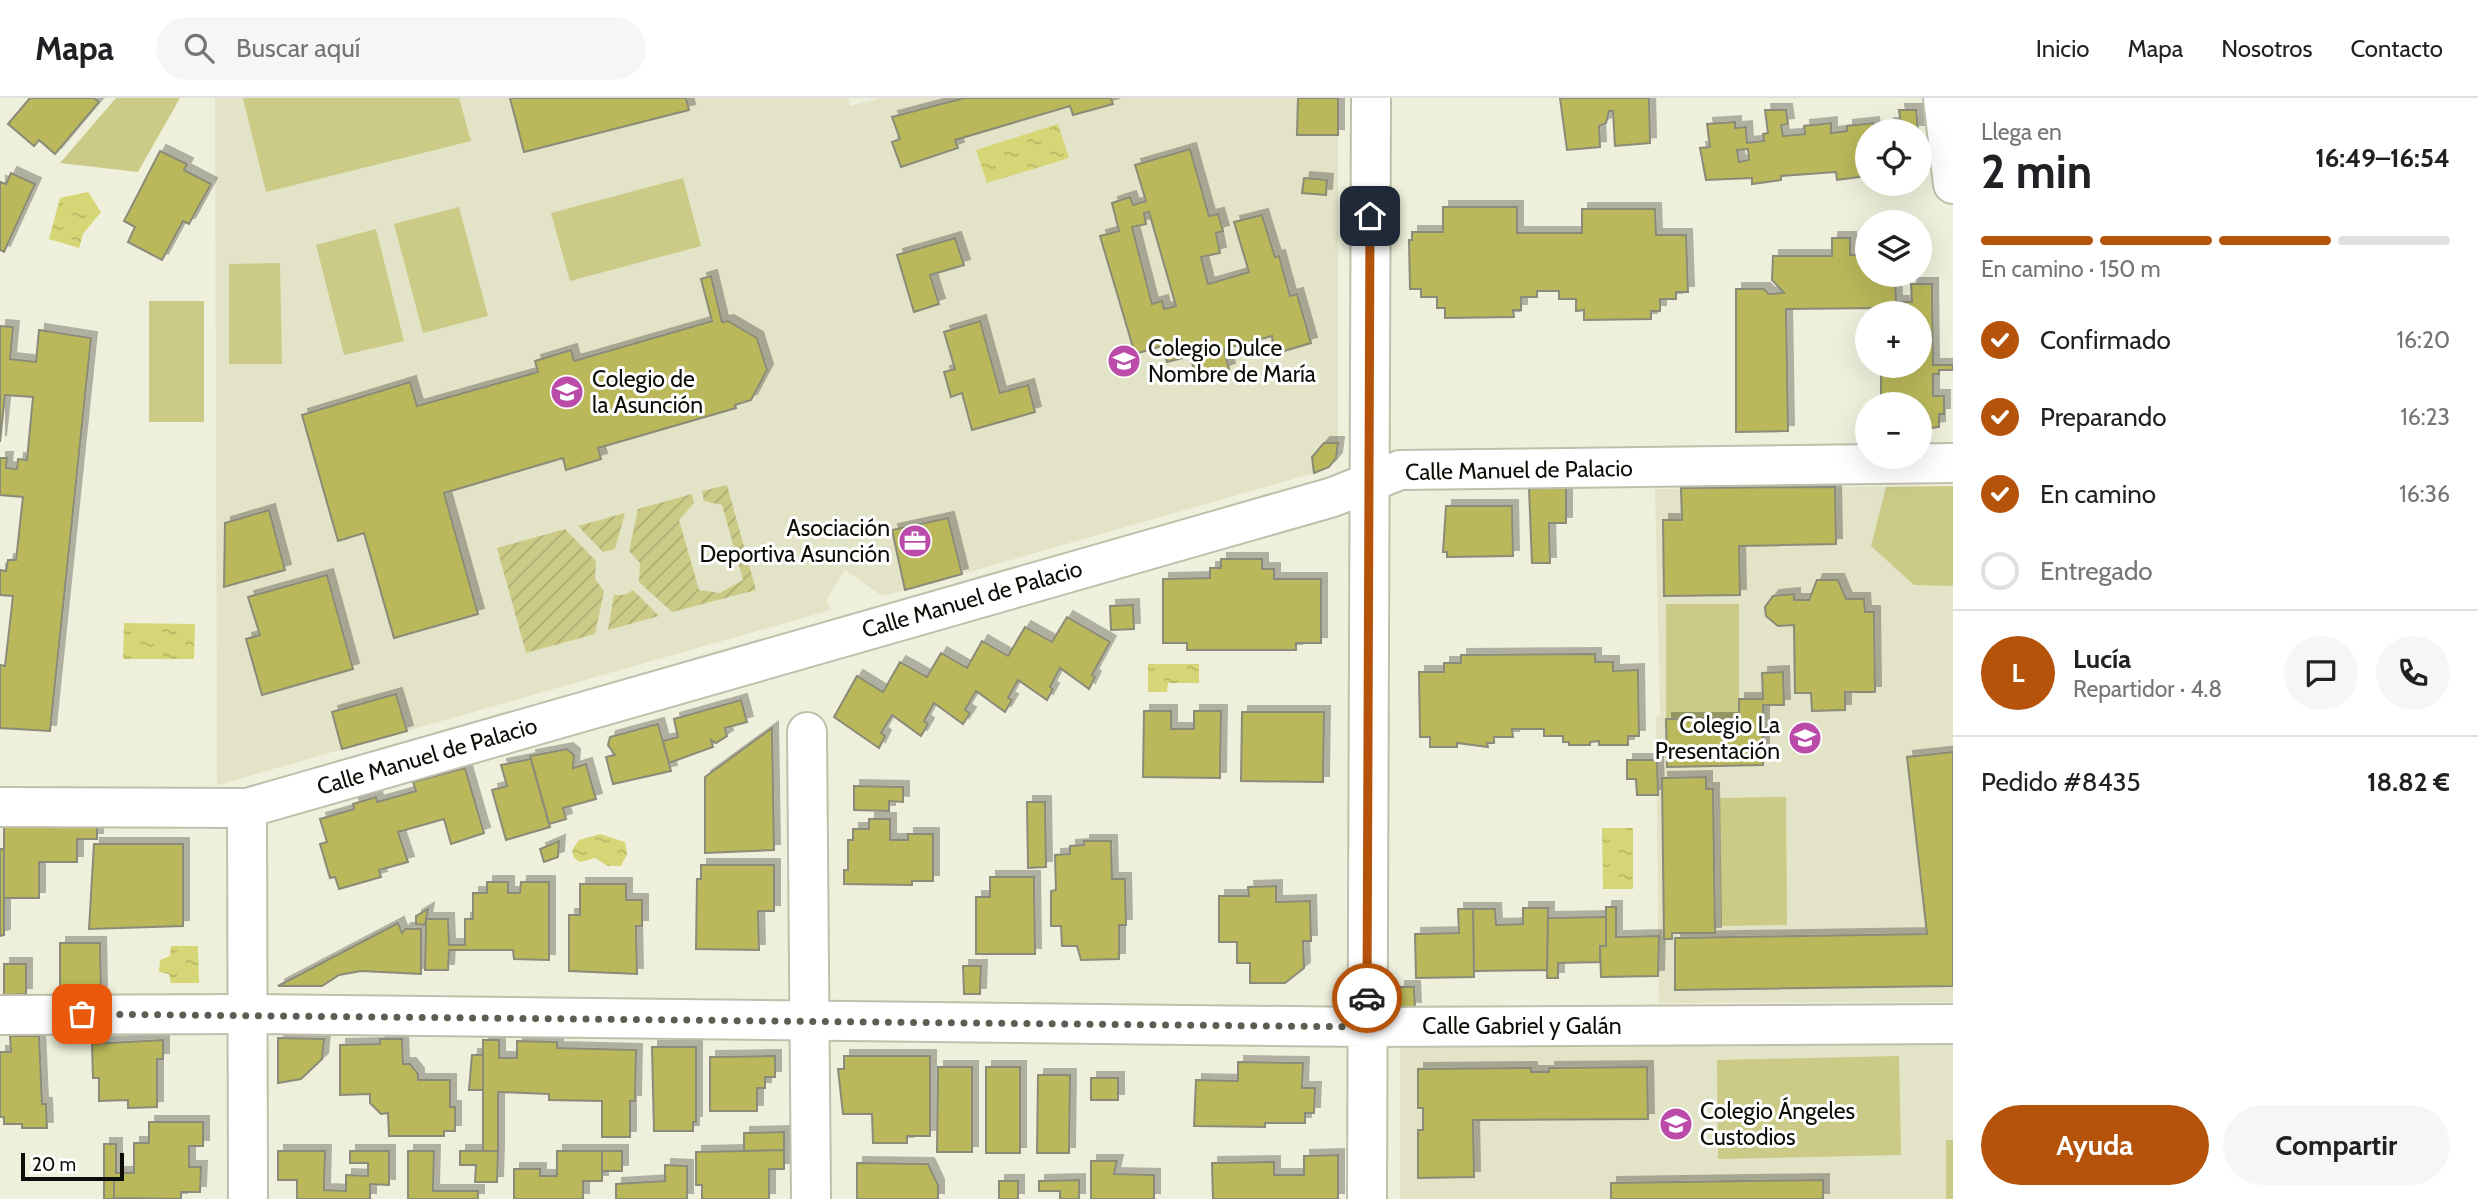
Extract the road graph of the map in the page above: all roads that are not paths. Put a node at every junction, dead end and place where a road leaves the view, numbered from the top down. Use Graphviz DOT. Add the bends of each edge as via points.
graph roads {
  1 [pos="1371,98"];
  2 [pos="1943,98"];
  3 [pos="1953,184"];
  4 [pos="1953,464"];
  5 [pos="1369,483"];
  6 [pos="807,732"];
  7 [pos="0,807"];
  8 [pos="247,808"];
  9 [pos="247,1014"];
  10 [pos="0,1015"];
  11 [pos="808,1020"];
  12 [pos="1953,1024"];
  13 [pos="1367,1027"];
  14 [pos="248,1199"];
  15 [pos="811,1199"];
  16 [pos="1367,1199"];
  1 -- 5 [label="street"];
  2 -- 3 [label="street"];
  4 -- 5 [label="street, Calle Manuel de Palacio" via="1400,470"];
  5 -- 8 [label="street, Calle Manuel de Palacio"];
  5 -- 13 [label="street"];
  6 -- 11 [label="street"];
  7 -- 8 [label="street, Calle Manuel de Palacio"];
  8 -- 9 [label="street"];
  9 -- 10 [label="street, Calle Gabriel y Galán"];
  9 -- 11 [label="street, Calle Gabriel y Galán"];
  9 -- 14 [label="street"];
  11 -- 13 [label="street, Calle Gabriel y Galán"];
  11 -- 15 [label="street"];
  12 -- 13 [label="street, Calle Gabriel y Galán"];
  13 -- 16 [label="street"];
}
